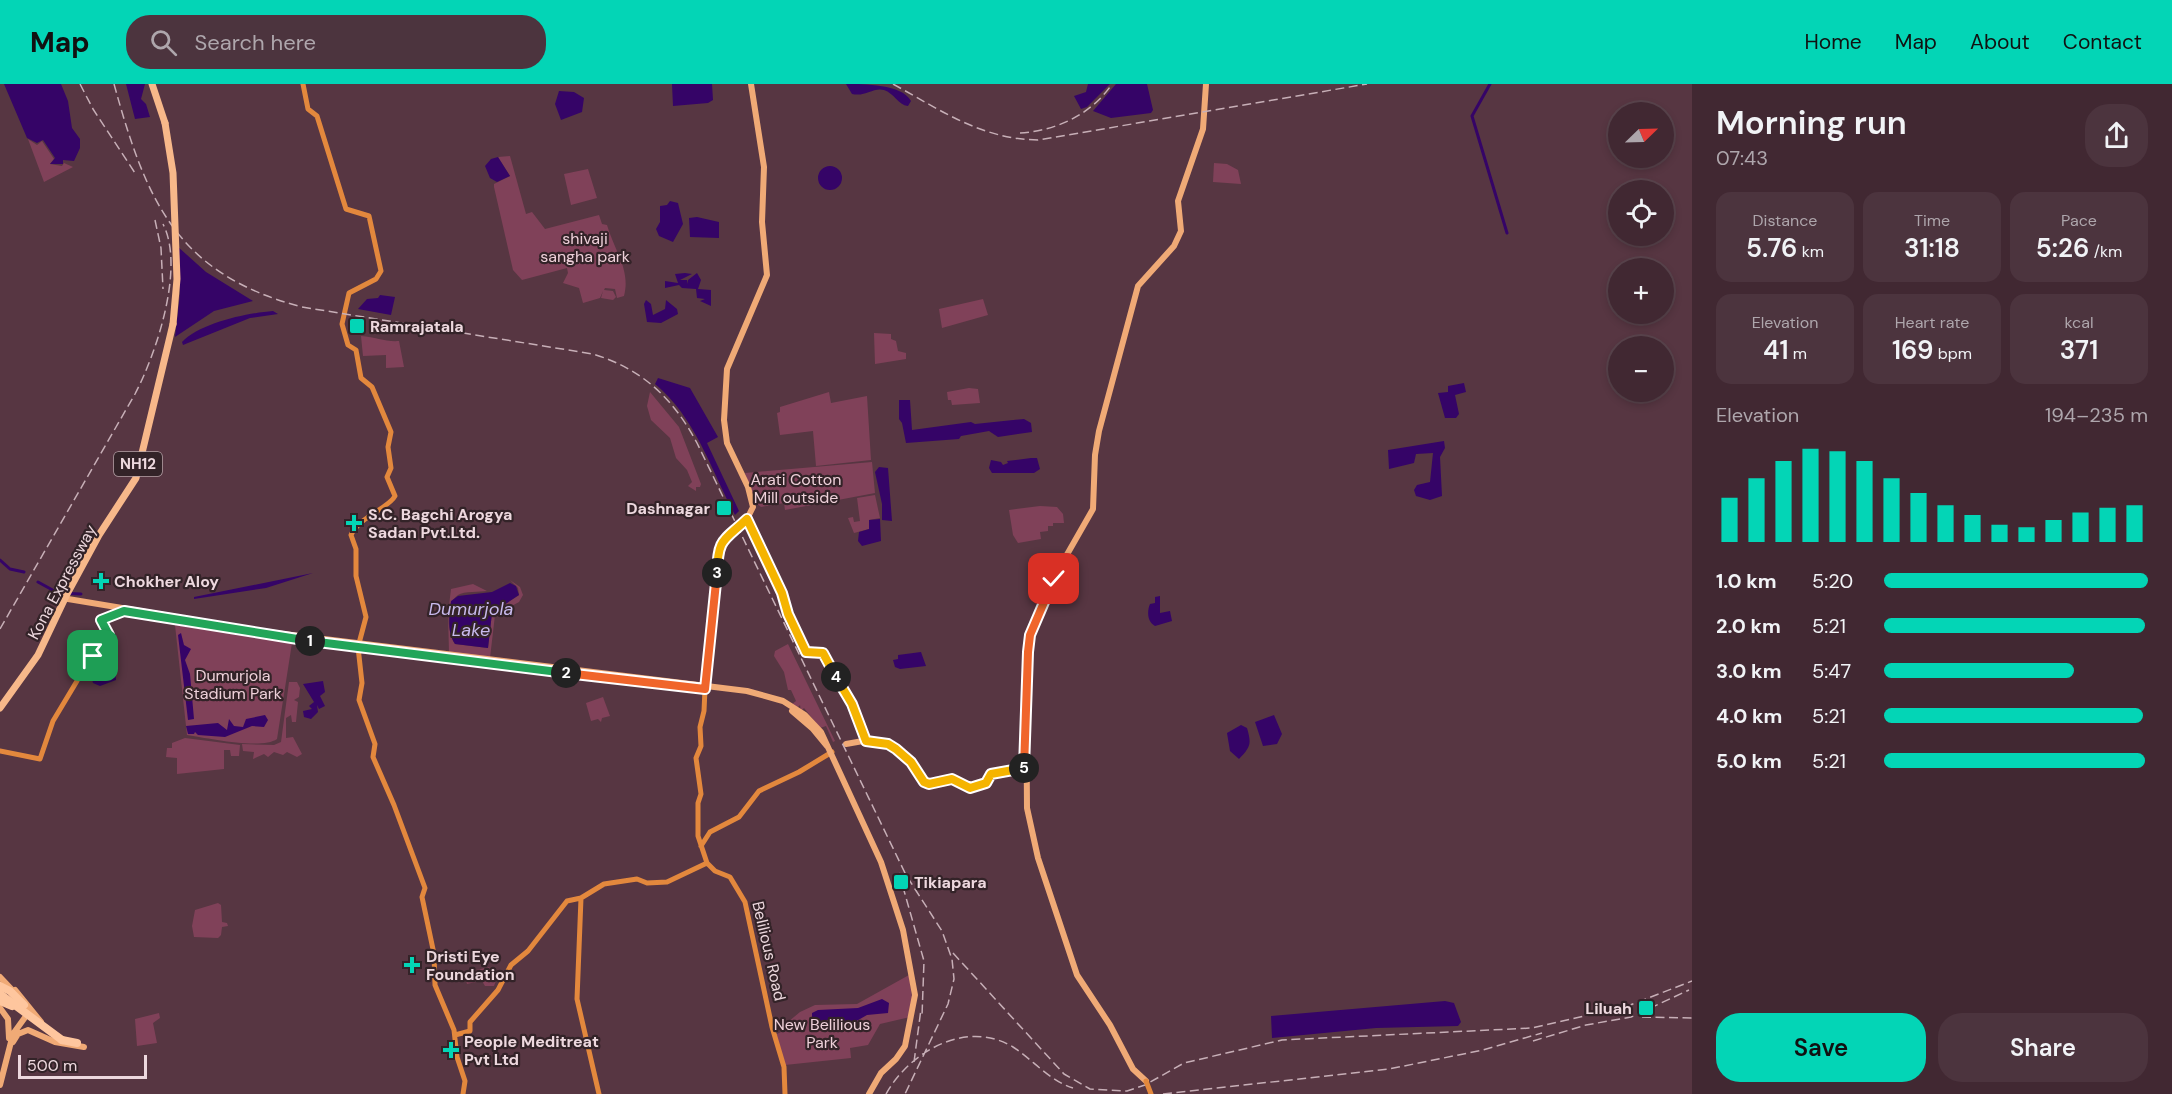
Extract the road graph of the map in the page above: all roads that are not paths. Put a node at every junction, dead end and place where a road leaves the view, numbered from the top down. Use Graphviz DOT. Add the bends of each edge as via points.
graph roads {
  1 [pos="151,84"];
  2 [pos="303,84"];
  3 [pos="751,84"];
  4 [pos="1206,84"];
  5 [pos="747,519"];
  6 [pos="65,595"];
  7 [pos="124,611"];
  8 [pos="359,645"];
  9 [pos="705,688"];
  10 [pos="0,706"];
  11 [pos="866,741"];
  12 [pos="846,744"];
  13 [pos="834,750"];
  14 [pos="0,751"];
  15 [pos="1025,768"];
  16 [pos="702,846"];
  17 [pos="707,863"];
  18 [pos="581,898"];
  19 [pos="0,976"];
  20 [pos="0,986"];
  21 [pos="11,990"];
  22 [pos="0,998"];
  23 [pos="0,1007"];
  24 [pos="25,1007"];
  25 [pos="455,1035"];
  26 [pos="62,1041"];
  27 [pos="81,1045"];
  28 [pos="6,1060"];
  29 [pos="0,1076"];
  30 [pos="1146,1081"];
  31 [pos="0,1085"];
  32 [pos="463,1094"];
  33 [pos="599,1094"];
  34 [pos="785,1094"];
  35 [pos="869,1094"];
  36 [pos="1151,1094"];
  1 -- 6 [label="highway, Kona Expressway / NH12, bridge" via="164,117 173,173 177,285 173,324 134,477"];
  2 -- 8 [label="main road" via="308,109 317,116 346,209 369,216 381,271 376,279 349,293 342,324 348,345 356,350 361,378 372,387 391,432 391,468 387,477 395,496 351,533 366,617"];
  3 -- 5 [label="main road" via="764,166 762,222 767,270 727,369 724,420 727,443 753,502"];
  4 -- 15 [label="main road" via="1203,129 1180,192 1181,231 1174,246 1138,286 1115,368 1095,455 1093,509 1061,565 1030,635"];
  5 -- 9 [label="main road" via="727,534 718,553"];
  5 -- 11 [label="main road" via="806,652 823,653 852,704"];
  6 -- 7 [label="main road"];
  6 -- 8 [label="main road"];
  6 -- 10 [label="highway, Kona Expressway / NH12" via="38,655"];
  7 -- 8 [label="main road"];
  7 -- 14 [label="main road" via="101,620 109,635 79,669 40,759"];
  8 -- 9 [label="main road"];
  8 -- 25 [label="main road" via="359,700 375,744 373,757 425,888 422,897 434,954 435,985"];
  9 -- 13 [label="main road" via="747,691 783,701 813,722"];
  9 -- 16 [label="main road" via="701,746 696,758 701,794 697,829"];
  11 -- 12 [label="main road"];
  11 -- 15 [label="main road" via="896,749 929,784 952,779 970,788 986,783 991,774"];
  13 -- 16 [label="main road" via="759,791 740,817 710,832"];
  13 -- 35 [label="main road" via="881,862 903,930 915,995 905,1046"];
  15 -- 30 [label="main road" via="1030,827 1072,964 1131,1067"];
  16 -- 17 [label="main road"];
  17 -- 18 [label="main road" via="667,882 637,879 604,885"];
  17 -- 34 [label="main road, Belilious Road" via="730,877 745,902 784,1067"];
  18 -- 25 [label="main road" via="567,901 528,951 511,965 498,990 470,1022 470,1031"];
  18 -- 33 [label="main road" via="577,999"];
  19 -- 21 [label="main road"];
  19 -- 26 [label="main road, bridge"];
  20 -- 21 [label="highway"];
  21 -- 24 [label="highway"];
  22 -- 26 [label="highway, bridge"];
  22 -- 26 [label="highway, bridge" via="51,1038"];
  23 -- 24 [label="main road" via="12,1017 21,1018"];
  23 -- 29 [label="main road" via="8,1019 10,1035"];
  24 -- 28 [label="main road" via="26,1016 13,1034"];
  25 -- 32 [label="main road" via="465,1081"];
  26 -- 27 [label="highway"];
  26 -- 28 [label="main road" via="25,1031 15,1037"];
  28 -- 31 [label="main road"];
  30 -- 36 [label="main road, bridge"];
}
